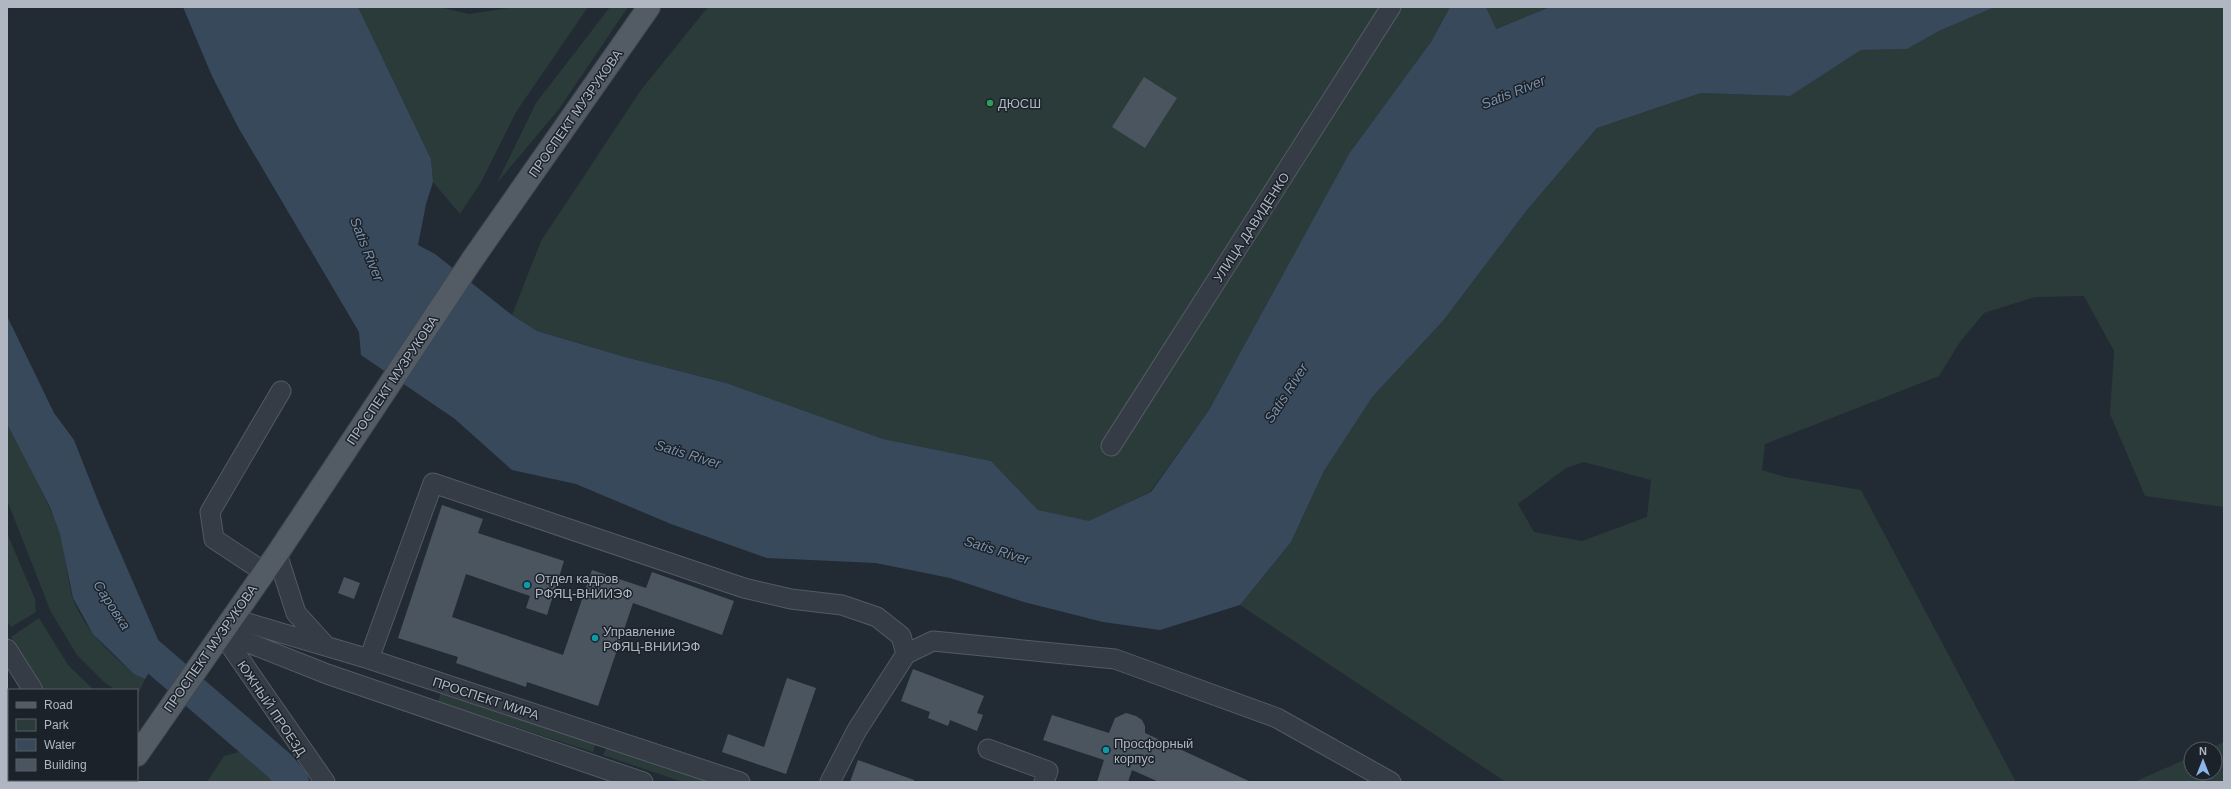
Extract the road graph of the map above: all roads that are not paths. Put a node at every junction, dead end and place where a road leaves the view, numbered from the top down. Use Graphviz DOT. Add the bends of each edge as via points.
graph roads {
  1 [pos="649,7"];
  2 [pos="1391,7"];
  3 [pos="281,391"];
  4 [pos="1111,446"];
  5 [pos="277,554"];
  6 [pos="264,572"];
  7 [pos="226,625"];
  8 [pos="326,646"];
  9 [pos="7,649"];
  10 [pos="906,654"];
  11 [pos="369,659"];
  12 [pos="32,689"];
  13 [pos="988,749"];
  14 [pos="138,754"];
  15 [pos="325,782"];
  16 [pos="643,782"];
  17 [pos="740,782"];
  18 [pos="830,782"];
  19 [pos="1044,782"];
  20 [pos="1391,782"];
  1 -- 5 [label="main road, ПРОСПЕКТ МУЗРУКОВА" via="472,260"];
  2 -- 4 [label="street, УЛИЦА ДАВИДЕНКО"];
  3 -- 6 [label="street" via="210,512 214,539"];
  5 -- 6 [label="main road, ПРОСПЕКТ МУЗРУКОВА"];
  5 -- 8 [label="street" via="296,613"];
  6 -- 7 [label="main road, ПРОСПЕКТ МУЗРУКОВА"];
  7 -- 8 [label="street, ПРОСПЕКТ МИРА"];
  7 -- 14 [label="main road, ПРОСПЕКТ МУЗРУКОВА"];
  7 -- 15 [label="street, ЮЖНЫЙ ПРОЕЗД"];
  7 -- 16 [label="street" via="327,674"];
  8 -- 11 [label="street, ПРОСПЕКТ МИРА"];
  9 -- 12 [label="street"];
  10 -- 11 [label="street" via="901,636 877,617 842,605 791,600 744,588 433,483"];
  10 -- 18 [label="street" via="857,730"];
  10 -- 20 [label="street" via="933,641 1115,659 1277,718"];
  11 -- 17 [label="street, ПРОСПЕКТ МИРА"];
  13 -- 19 [label="street" via="1048,771"];
}
